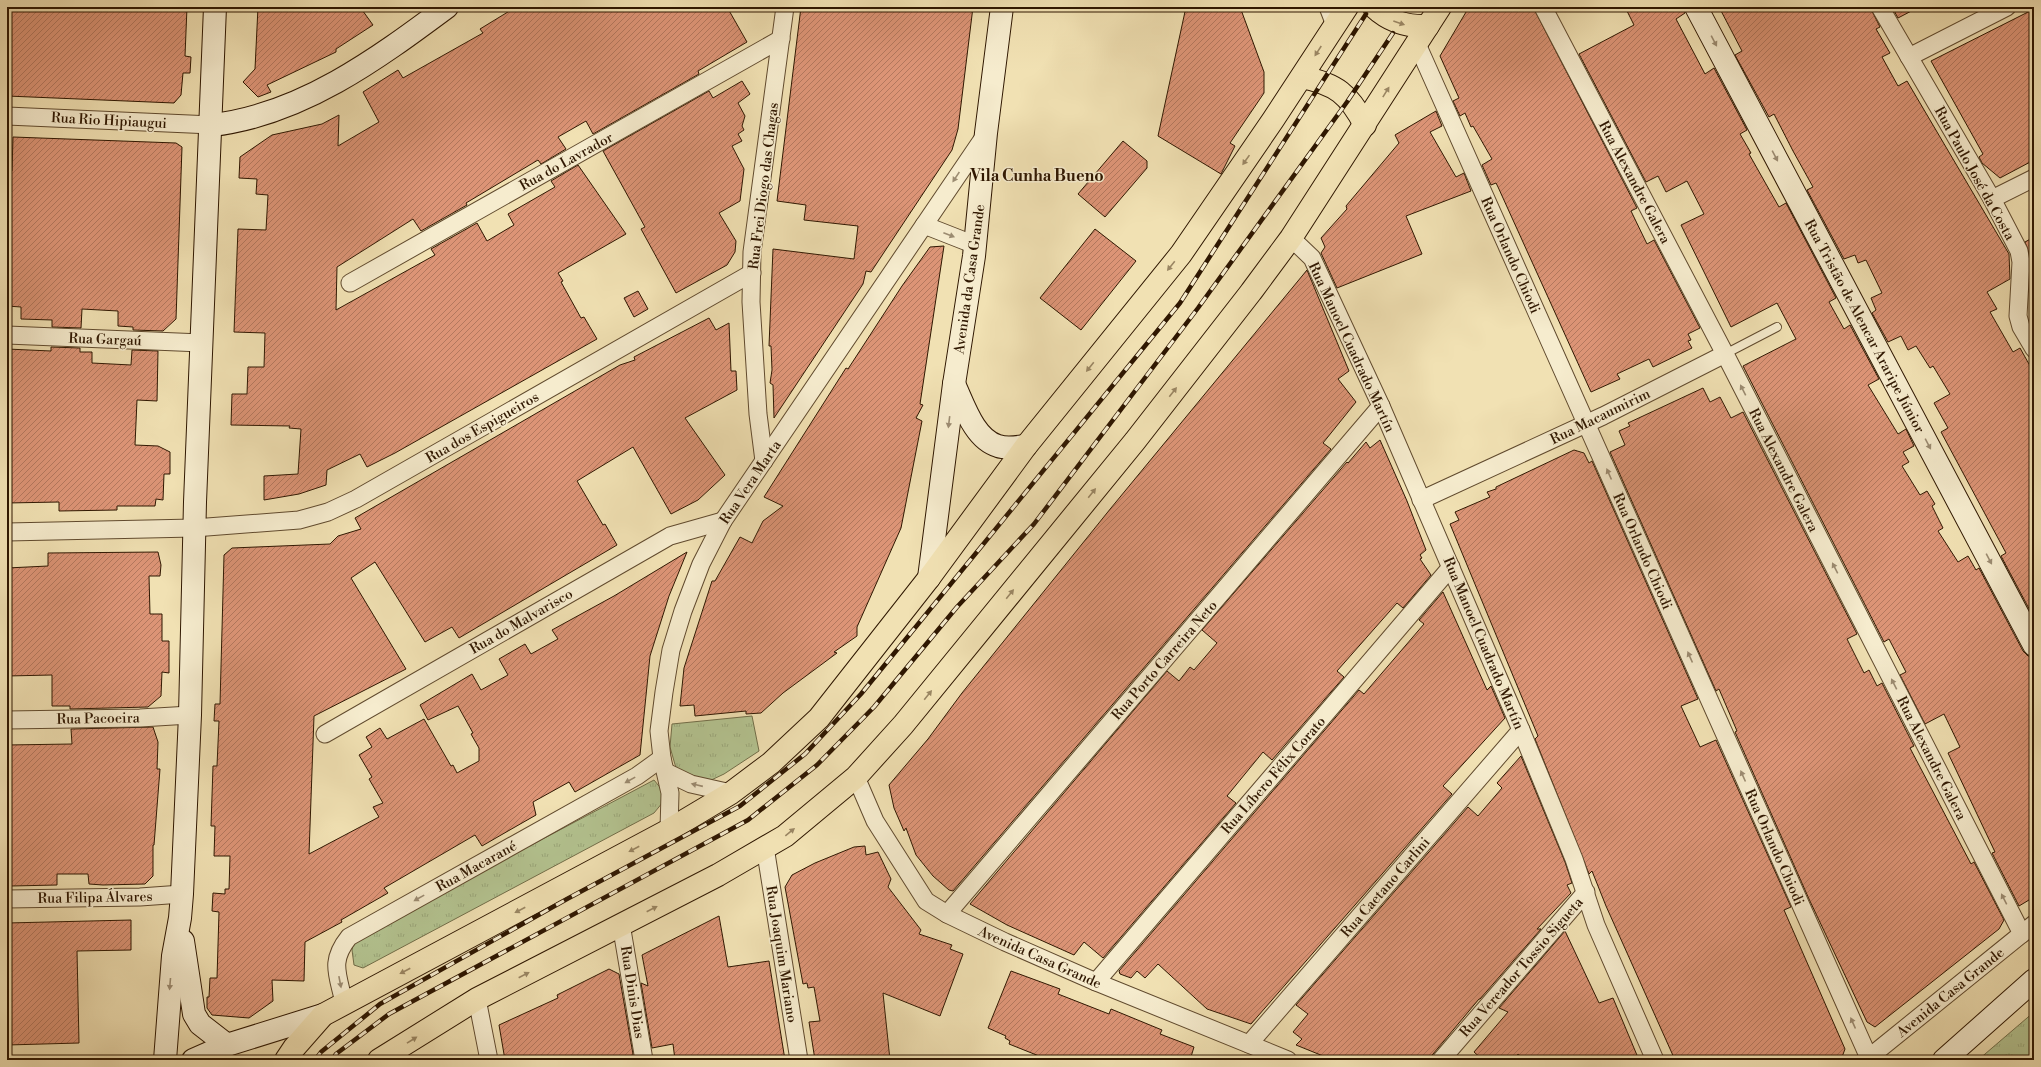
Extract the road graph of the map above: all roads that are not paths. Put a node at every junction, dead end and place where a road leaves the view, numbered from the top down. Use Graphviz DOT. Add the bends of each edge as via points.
graph roads {
  1 [pos="216,7"];
  2 [pos="447,7"];
  3 [pos="785,7"];
  4 [pos="1002,7"];
  5 [pos="1374,7"];
  6 [pos="1440,7"];
  7 [pos="1543,7"];
  8 [pos="1696,7"];
  9 [pos="1880,7"];
  10 [pos="2007,7"];
  11 [pos="1337,13"];
  12 [pos="1428,26"];
  13 [pos="781,39"];
  14 [pos="1417,44"];
  15 [pos="1909,57"];
  16 [pos="1302,77"];
  17 [pos="7,116"];
  18 [pos="212,125"];
  19 [pos="1365,125"];
  20 [pos="986,133"];
  21 [pos="2034,178"];
  22 [pos="1992,199"];
  23 [pos="924,226"];
  24 [pos="1291,238"];
  25 [pos="975,245"];
  26 [pos="752,273"];
  27 [pos="350,283"];
  28 [pos="1777,327"];
  29 [pos="7,335"];
  30 [pos="202,343"];
  31 [pos="2034,349"];
  32 [pos="1725,354"];
  33 [pos="954,384"];
  34 [pos="1381,406"];
  35 [pos="1587,424"];
  36 [pos="1026,446"];
  37 [pos="764,461"];
  38 [pos="1421,500"];
  39 [pos="723,521"];
  40 [pos="194,528"];
  41 [pos="7,532"];
  42 [pos="1451,567"];
  43 [pos="929,578"];
  44 [pos="2034,645"];
  45 [pos="190,715"];
  46 [pos="7,720"];
  47 [pos="1521,730"];
  48 [pos="324,734"];
  49 [pos="664,765"];
  50 [pos="856,777"];
  51 [pos="731,793"];
  52 [pos="669,830"];
  53 [pos="765,847"];
  54 [pos="1586,892"];
  55 [pos="182,894"];
  56 [pos="7,899"];
  57 [pos="947,914"];
  58 [pos="180,918"];
  59 [pos="622,924"];
  60 [pos="2028,929"];
  61 [pos="2034,980"];
  62 [pos="1096,982"];
  63 [pos="478,999"];
  64 [pos="344,1003"];
  65 [pos="323,1015"];
  66 [pos="1249,1044"];
  67 [pos="227,1045"];
  68 [pos="1867,1059"];
  69 [pos="166,1060"];
  70 [pos="193,1060"];
  71 [pos="286,1060"];
  72 [pos="378,1060"];
  73 [pos="489,1060"];
  74 [pos="644,1060"];
  75 [pos="799,1060"];
  76 [pos="1288,1060"];
  77 [pos="1441,1060"];
  78 [pos="1654,1060"];
  79 [pos="1944,1060"];
  1 -- 18 [label="street"];
  2 -- 18 [label="street" via="386,52 311,96 239,122"];
  3 -- 13 [label="street, Rua Frei Diogo das Chagas"];
  4 -- 20 [label="street, Avenida da Casa Grande"];
  5 -- 12 [label="main road, one-way" via="1390,20"];
  6 -- 12 [label="main road"];
  7 -- 32 [label="street, Rua Alexandre Galera"];
  8 -- 44 [label="street, Rua Tristão de Alencar Araripe Júnior, one-way"];
  9 -- 15 [label="street, Rua Paulo José da Costa"];
  10 -- 15 [label="street"];
  11 -- 16 [label="main road, one-way"];
  12 -- 14 [label="main road"];
  13 -- 26 [label="street, Rua Frei Diogo das Chagas" via="752,252"];
  13 -- 27 [label="street, Rua do Lavrador"];
  19 -- 14 [label="main road, one-way"];
  14 -- 35 [label="street, Rua Orlando Chiodi"];
  15 -- 22 [label="street, Rua Paulo José da Costa"];
  16 -- 19 [label="main road" via="1332,86 1356,106"];
  16 -- 36 [label="main road, one-way" via="1181,254"];
  17 -- 18 [label="street, Rua Rio Hipiaugui"];
  18 -- 30 [label="street"];
  19 -- 24 [label="main road"];
  20 -- 23 [label="street, Rua Vera Marta, one-way"];
  20 -- 25 [label="street, Avenida da Casa Grande"];
  21 -- 22 [label="street"];
  22 -- 31 [label="street, Rua Paulo José da Costa" via="2019,251 2021,262 2018,316 2021,327"];
  23 -- 25 [label="street, one-way"];
  23 -- 37 [label="street, Rua Vera Marta"];
  24 -- 34 [label="street, Rua Manoel Cuadrado Martín" via="1312,258"];
  50 -- 24 [label="main road, one-way" via="903,725 1135,441"];
  25 -- 33 [label="street, Avenida da Casa Grande"];
  26 -- 37 [label="street, Rua Frei Diogo das Chagas" via="751,302 757,407"];
  26 -- 40 [label="street, Rua dos Espigueiros" via="356,499 328,512 299,520"];
  28 -- 32 [label="lane, Rua Macaumirim"];
  29 -- 30 [label="street, Rua Gargaú"];
  30 -- 40 [label="street"];
  32 -- 35 [label="street, Rua Macaumirim"];
  60 -- 32 [label="street, Rua Alexandre Galera, one-way"];
  33 -- 36 [label="street" via="978,431 988,442 999,447"];
  33 -- 43 [label="street, Avenida da Casa Grande, one-way"];
  34 -- 38 [label="street, Rua Manoel Cuadrado Martín"];
  34 -- 57 [label="street, Rua Porto Carreira Neto"];
  35 -- 38 [label="street, Rua Macaumirim"];
  68 -- 35 [label="street, Rua Orlando Chiodi, one-way"];
  36 -- 43 [label="main road"];
  37 -- 39 [label="street, Rua Vera Marta"];
  38 -- 42 [label="street, Rua Manoel Cuadrado Martín"];
  39 -- 48 [label="street, Rua do Malvarisco" via="670,536"];
  39 -- 49 [label="street, Rua Vera Marta" via="701,564 671,650 659,731"];
  40 -- 41 [label="street, Rua dos Espigueiros"];
  40 -- 45 [label="street"];
  42 -- 47 [label="street, Rua Manoel Cuadrado Martín"];
  42 -- 62 [label="street, Rua Líbero Félix Corato"];
  43 -- 51 [label="main road" via="819,718 771,763"];
  45 -- 46 [label="street, Rua Pacoeira"];
  45 -- 55 [label="street"];
  47 -- 54 [label="street, Rua Manoel Cuadrado Martín"];
  47 -- 66 [label="street, Rua Caetano Carlini"];
  51 -- 49 [label="street, one-way" via="691,784"];
  49 -- 52 [label="street, Rua Vera Marta" via="670,793"];
  49 -- 64 [label="street, Rua Macarané, one-way" via="637,776 349,937 340,949 336,962"];
  53 -- 50 [label="main road, one-way" via="785,836"];
  50 -- 57 [label="street, Avenida Casa Grande" via="875,821 908,874 926,901"];
  51 -- 52 [label="main road"];
  52 -- 64 [label="main road, one-way"];
  59 -- 53 [label="main road, one-way" via="718,875"];
  53 -- 75 [label="street, Rua Joaquim Mariano"];
  54 -- 77 [label="street, Rua Vereador Tossio Sigueta"];
  54 -- 78 [label="street, Rua Manoel Cuadrado Martín" via="1596,925"];
  55 -- 56 [label="street, Rua Filipa Álvares"];
  55 -- 58 [label="street"];
  57 -- 62 [label="street, Avenida Casa Grande"];
  58 -- 67 [label="street" via="194,1014 200,1024"];
  58 -- 69 [label="street, one-way" via="173,956"];
  63 -- 59 [label="main road, one-way"];
  59 -- 74 [label="street, Rua Dinis Dias"];
  60 -- 68 [label="street, Avenida Casa Grande"];
  61 -- 79 [label="street"];
  62 -- 66 [label="street, Avenida Casa Grande"];
  72 -- 63 [label="main road, one-way"];
  63 -- 73 [label="street"];
  64 -- 65 [label="main road"];
  65 -- 67 [label="street"];
  65 -- 71 [label="main road"];
  66 -- 76 [label="street, Avenida Casa Grande"];
  67 -- 70 [label="street"];
}
